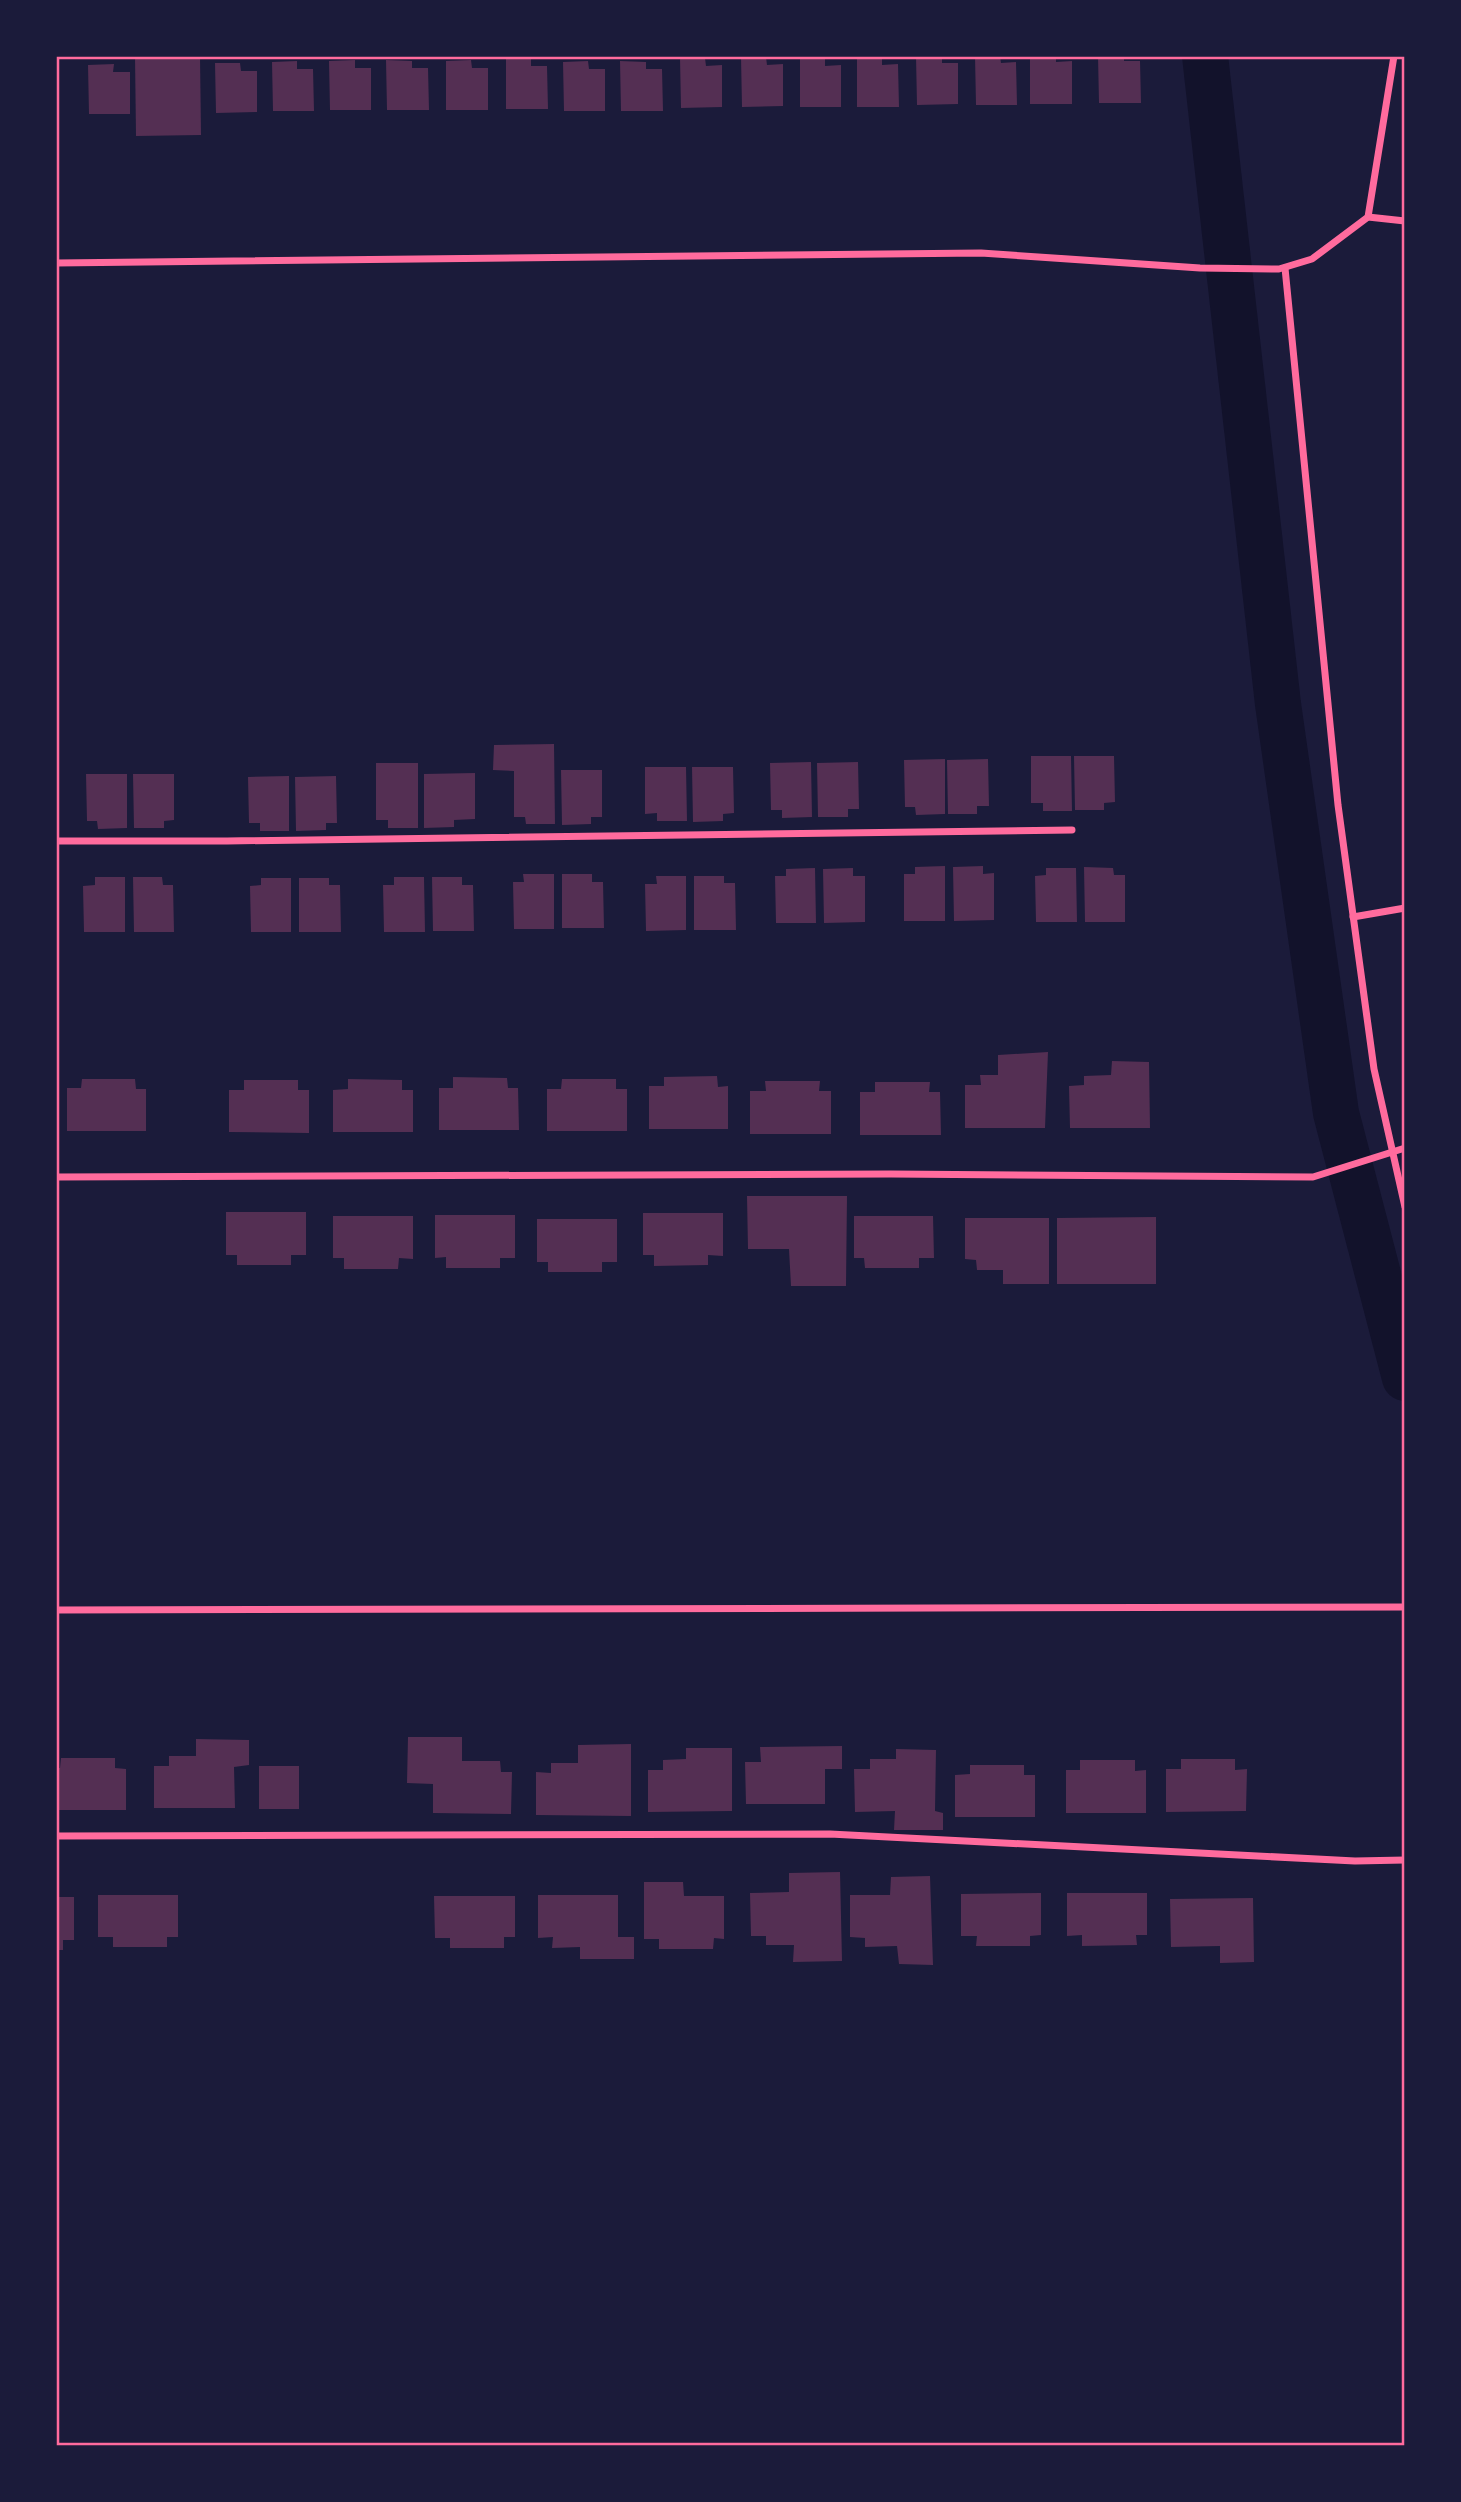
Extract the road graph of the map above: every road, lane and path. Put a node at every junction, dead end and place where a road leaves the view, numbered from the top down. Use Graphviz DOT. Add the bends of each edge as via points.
graph roads {
  1 [pos="1394,56"];
  2 [pos="1368,217"];
  3 [pos="1405,221"];
  4 [pos="56,263"];
  5 [pos="1282,268"];
  6 [pos="1072,830"];
  7 [pos="56,841"];
  8 [pos="1405,908"];
  9 [pos="1353,917"];
  10 [pos="1405,1148"];
  11 [pos="1390,1153"];
  12 [pos="56,1177"];
  13 [pos="1405,1208"];
  14 [pos="1405,1607"];
  15 [pos="56,1611"];
  16 [pos="56,1836"];
  17 [pos="1405,1860"];
  1 -- 2 [label="street"];
  2 -- 3 [label="street"];
  2 -- 5 [label="street" via="1312,259"];
  4 -- 5 [label="street" via="981,253 1200,268"];
  5 -- 9 [label="street"];
  6 -- 7 [label="street"];
  8 -- 9 [label="street"];
  9 -- 11 [label="street"];
  10 -- 11 [label="street"];
  11 -- 12 [label="street" via="1313,1177"];
  11 -- 13 [label="street"];
  14 -- 15 [label="street"];
  16 -- 17 [label="street" via="830,1835"];
}
